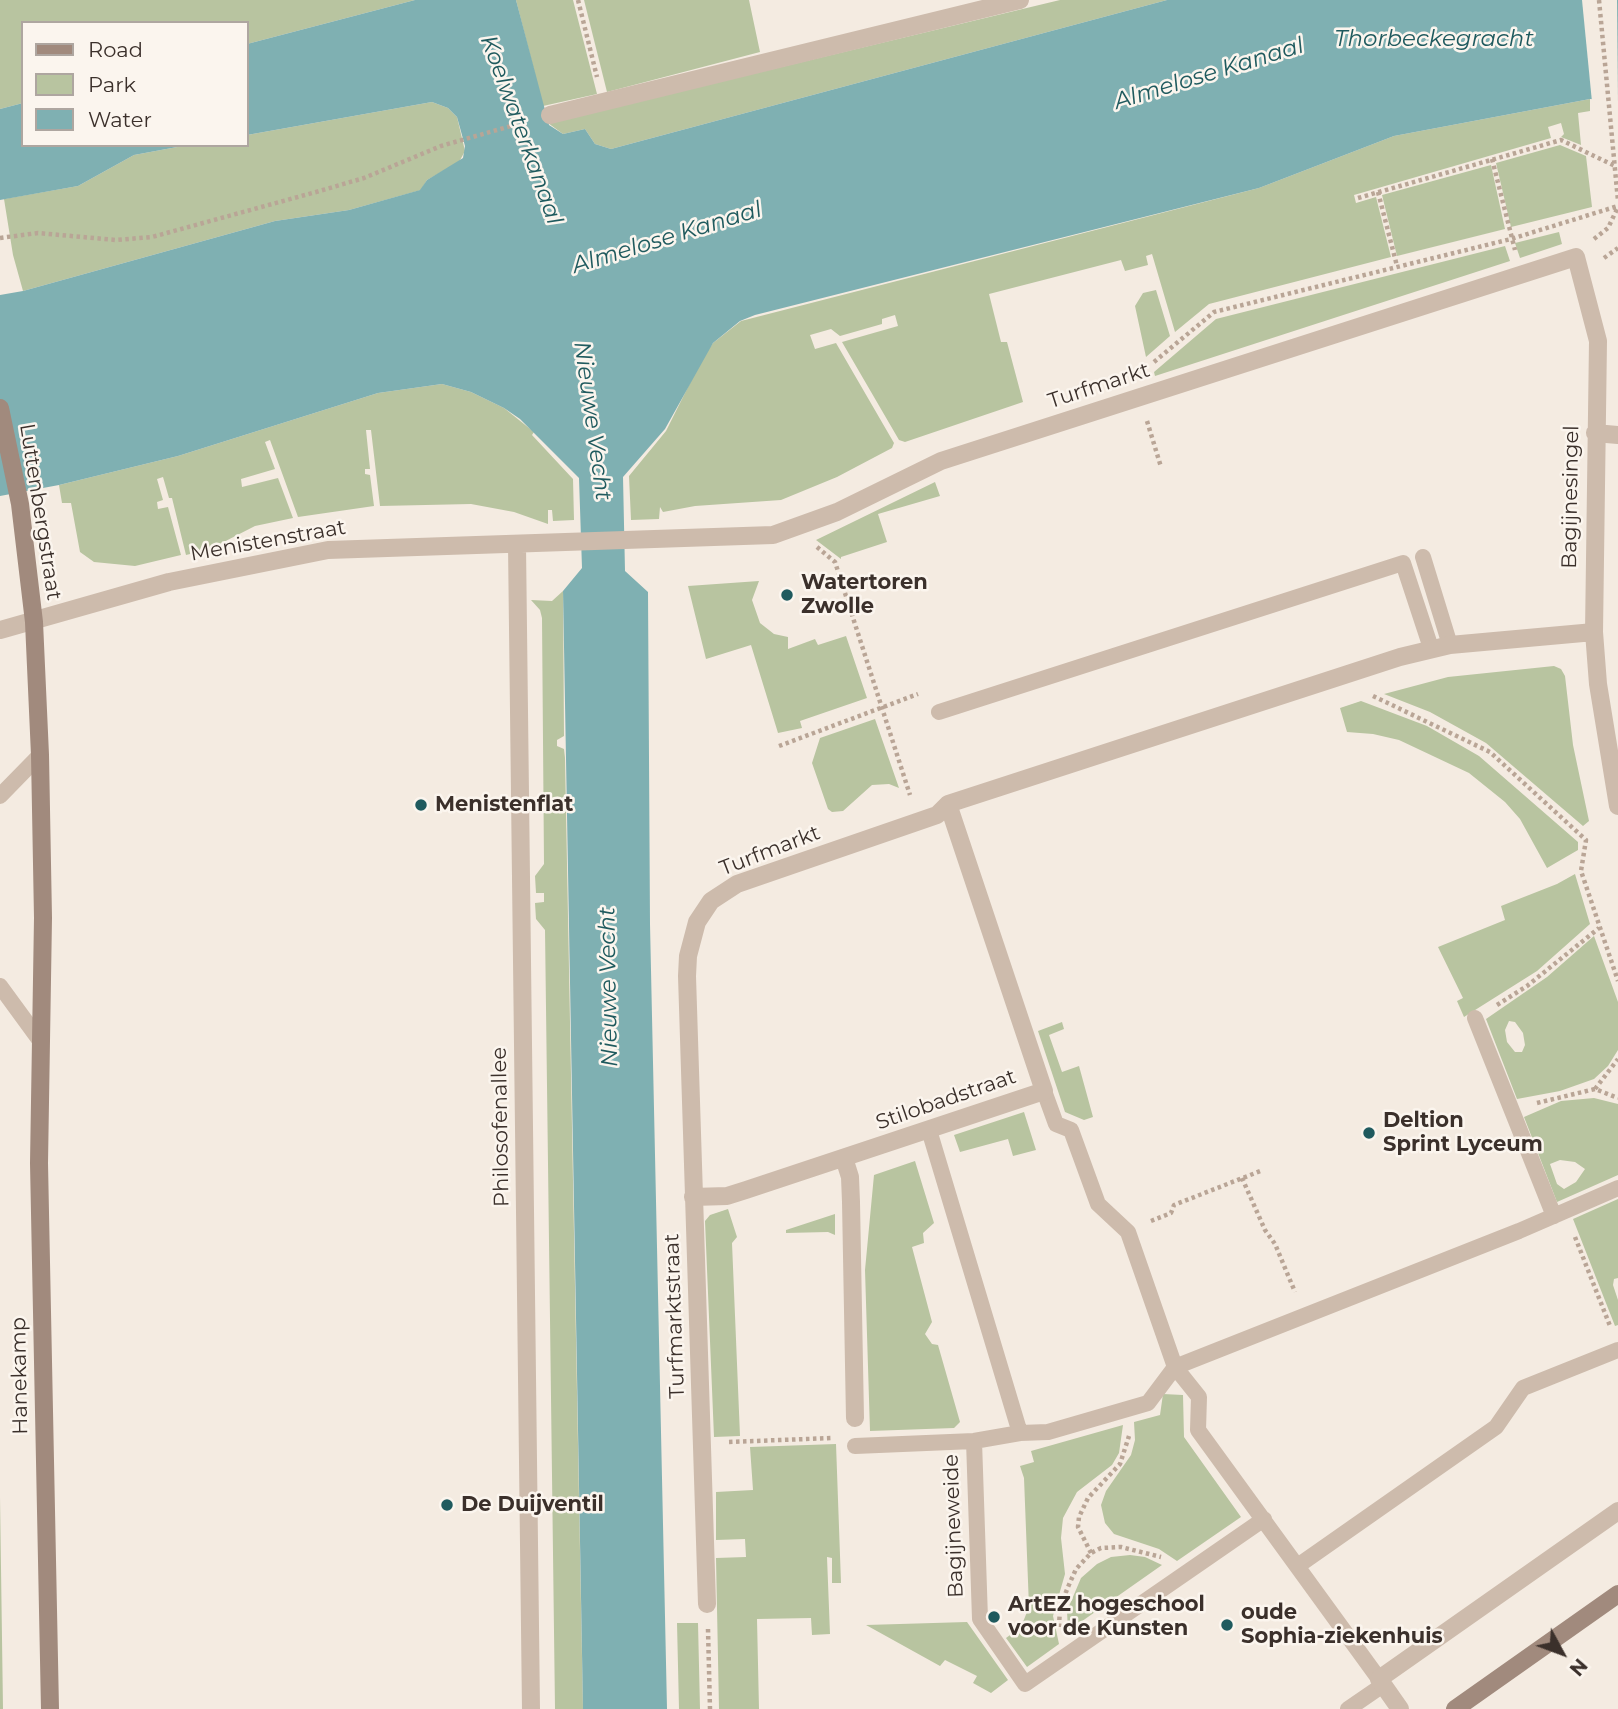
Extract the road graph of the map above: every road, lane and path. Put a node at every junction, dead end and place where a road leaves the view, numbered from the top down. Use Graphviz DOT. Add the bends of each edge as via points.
graph roads {
  1 [pos="578,0"];
  2 [pos="1020,0"];
  3 [pos="1599,0"];
  4 [pos="604,101"];
  5 [pos="550,115"];
  6 [pos="1492,159"];
  7 [pos="1615,166"];
  8 [pos="1378,192"];
  9 [pos="1358,198"];
  10 [pos="1618,205"];
  11 [pos="0,238"];
  12 [pos="1511,239"];
  13 [pos="1576,257"];
  14 [pos="1397,266"];
  15 [pos="1523,274"];
  16 [pos="1139,397"];
  17 [pos="0,408"];
  18 [pos="1594,433"];
  19 [pos="1618,435"];
  20 [pos="1161,467"];
  21 [pos="804,525"];
  22 [pos="517,545"];
  23 [pos="1423,557"];
  24 [pos="34,622"];
  25 [pos="0,630"];
  26 [pos="1594,632"];
  27 [pos="1450,645"];
  28 [pos="1432,648"];
  29 [pos="1359,671"];
  30 [pos="922,693"];
  31 [pos="880,707"];
  32 [pos="939,712"];
  33 [pos="779,746"];
  34 [pos="40,755"];
  35 [pos="0,796"];
  36 [pos="948,804"];
  37 [pos="1618,806"];
  38 [pos="920,821"];
  39 [pos="697,922"];
  40 [pos="1599,928"];
  41 [pos="1618,981"];
  42 [pos="0,986"];
  43 [pos="1475,1018"];
  44 [pos="41,1042"];
  45 [pos="1618,1059"];
  46 [pos="1595,1089"];
  47 [pos="1044,1091"];
  48 [pos="1618,1098"];
  49 [pos="1513,1111"];
  50 [pos="929,1130"];
  51 [pos="844,1158"];
  52 [pos="1263,1170"];
  53 [pos="1242,1178"];
  54 [pos="1618,1188"];
  55 [pos="693,1197"];
  56 [pos="1559,1214"];
  57 [pos="1128,1232"];
  58 [pos="1304,1316"];
  59 [pos="1616,1342"];
  60 [pos="1175,1367"];
  61 [pos="1125,1411"];
  62 [pos="855,1418"];
  63 [pos="1020,1433"];
  64 [pos="974,1441"];
  65 [pos="704,1443"];
  66 [pos="855,1446"];
  67 [pos="1618,1511"];
  68 [pos="1264,1519"];
  69 [pos="1091,1553"];
  70 [pos="1299,1565"];
  71 [pos="1181,1577"];
  72 [pos="1618,1594"];
  73 [pos="707,1604"];
  74 [pos="1072,1651"];
  75 [pos="1381,1682"];
  76 [pos="50,1709"];
  77 [pos="531,1709"];
  78 [pos="710,1709"];
  79 [pos="1348,1709"];
  80 [pos="1400,1709"];
  81 [pos="1455,1709"];
  1 -- 4 [label="path"];
  2 -- 4 [label="street"];
  3 -- 7 [label="path"];
  4 -- 5 [label="street"];
  5 -- 11 [label="path" via="463,139 352,181 152,237 116,240 38,233"];
  6 -- 7 [label="path" via="1561,140"];
  6 -- 8 [label="path"];
  6 -- 12 [label="path"];
  7 -- 10 [label="path"];
  8 -- 9 [label="path"];
  8 -- 14 [label="path"];
  10 -- 12 [label="path"];
  10 -- 13 [label="path" via="1608,228"];
  12 -- 14 [label="path"];
  12 -- 15 [label="path"];
  13 -- 15 [label="street, Turfmarkt"];
  13 -- 18 [label="street, Bagijnesingel" via="1598,341"];
  14 -- 16 [label="path" via="1213,312 1146,368"];
  15 -- 16 [label="street, Turfmarkt"];
  16 -- 20 [label="path"];
  16 -- 21 [label="street, Turfmarkt" via="941,461"];
  17 -- 24 [label="main road, Luttenbergstraat" via="20,504"];
  18 -- 19 [label="street"];
  18 -- 26 [label="street, Bagijnesingel"];
  21 -- 22 [label="street, Turfmarkt" via="756,537"];
  21 -- 31 [label="path" via="812,547 835,562"];
  22 -- 24 [label="street, Menistenstraat" via="327,550 169,582"];
  22 -- 77 [label="street, Philosofenallee"];
  23 -- 27 [label="lane"];
  24 -- 25 [label="street, Menistenstraat"];
  24 -- 34 [label="main road, Hanekamp"];
  26 -- 27 [label="street, Turfmarkt"];
  26 -- 37 [label="street, Bagijnesingel"];
  27 -- 28 [label="street, Turfmarkt"];
  28 -- 29 [label="street, Turfmarkt"];
  28 -- 32 [label="lane" via="1403,564"];
  29 -- 36 [label="street, Turfmarkt"];
  29 -- 40 [label="path" via="1366,693 1490,752 1581,834 1587,847 1581,871"];
  30 -- 31 [label="path"];
  31 -- 33 [label="path"];
  31 -- 38 [label="path"];
  34 -- 35 [label="lane"];
  34 -- 44 [label="main road, Hanekamp"];
  36 -- 38 [label="street, Turfmarkt" via="937,815"];
  36 -- 47 [label="street, Stilobadstraat"];
  38 -- 39 [label="street, Turfmarkt" via="737,884 711,901"];
  39 -- 55 [label="street, Turfmarktstraat" via="687,976"];
  40 -- 41 [label="path"];
  40 -- 43 [label="path" via="1527,986"];
  42 -- 44 [label="lane"];
  43 -- 49 [label="lane"];
  44 -- 76 [label="main road, Hanekamp" via="39,1177"];
  45 -- 46 [label="path"];
  46 -- 48 [label="path"];
  46 -- 49 [label="path"];
  47 -- 50 [label="street, Stilobadstraat"];
  47 -- 57 [label="lane" via="1056,1124 1071,1130 1098,1204"];
  49 -- 56 [label="lane"];
  50 -- 51 [label="street, Stilobadstraat"];
  50 -- 63 [label="lane"];
  51 -- 55 [label="street, Stilobadstraat" via="727,1196"];
  51 -- 62 [label="street" via="850,1177"];
  52 -- 53 [label="path"];
  53 -- 57 [label="path" via="1174,1205 1171,1213"];
  53 -- 58 [label="path"];
  54 -- 56 [label="lane"];
  55 -- 65 [label="street, Turfmarktstraat"];
  56 -- 58 [label="lane"];
  56 -- 59 [label="path"];
  57 -- 60 [label="lane"];
  58 -- 60 [label="lane"];
  59 -- 70 [label="lane" via="1522,1388 1496,1427"];
  60 -- 61 [label="lane" via="1148,1403"];
  60 -- 68 [label="lane" via="1199,1397 1198,1430"];
  61 -- 63 [label="lane" via="1048,1432"];
  61 -- 69 [label="path" via="1129,1435 1125,1455 1088,1498 1079,1517 1078,1527"];
  63 -- 64 [label="lane"];
  64 -- 66 [label="lane"];
  64 -- 74 [label="lane, Bagijneweide" via="980,1619 1025,1684"];
  65 -- 66 [label="path" via="835,1438"];
  65 -- 73 [label="street, Turfmarktstraat"];
  67 -- 75 [label="street"];
  68 -- 70 [label="lane"];
  68 -- 71 [label="lane, Bagijneweide"];
  69 -- 71 [label="path" via="1110,1547 1153,1553 1168,1561"];
  69 -- 74 [label="path" via="1076,1569 1060,1607 1059,1627"];
  70 -- 75 [label="lane"];
  71 -- 74 [label="lane, Bagijneweide"];
  72 -- 81 [label="main road"];
  73 -- 78 [label="path"];
  75 -- 79 [label="lane"];
  75 -- 80 [label="street"];
}
